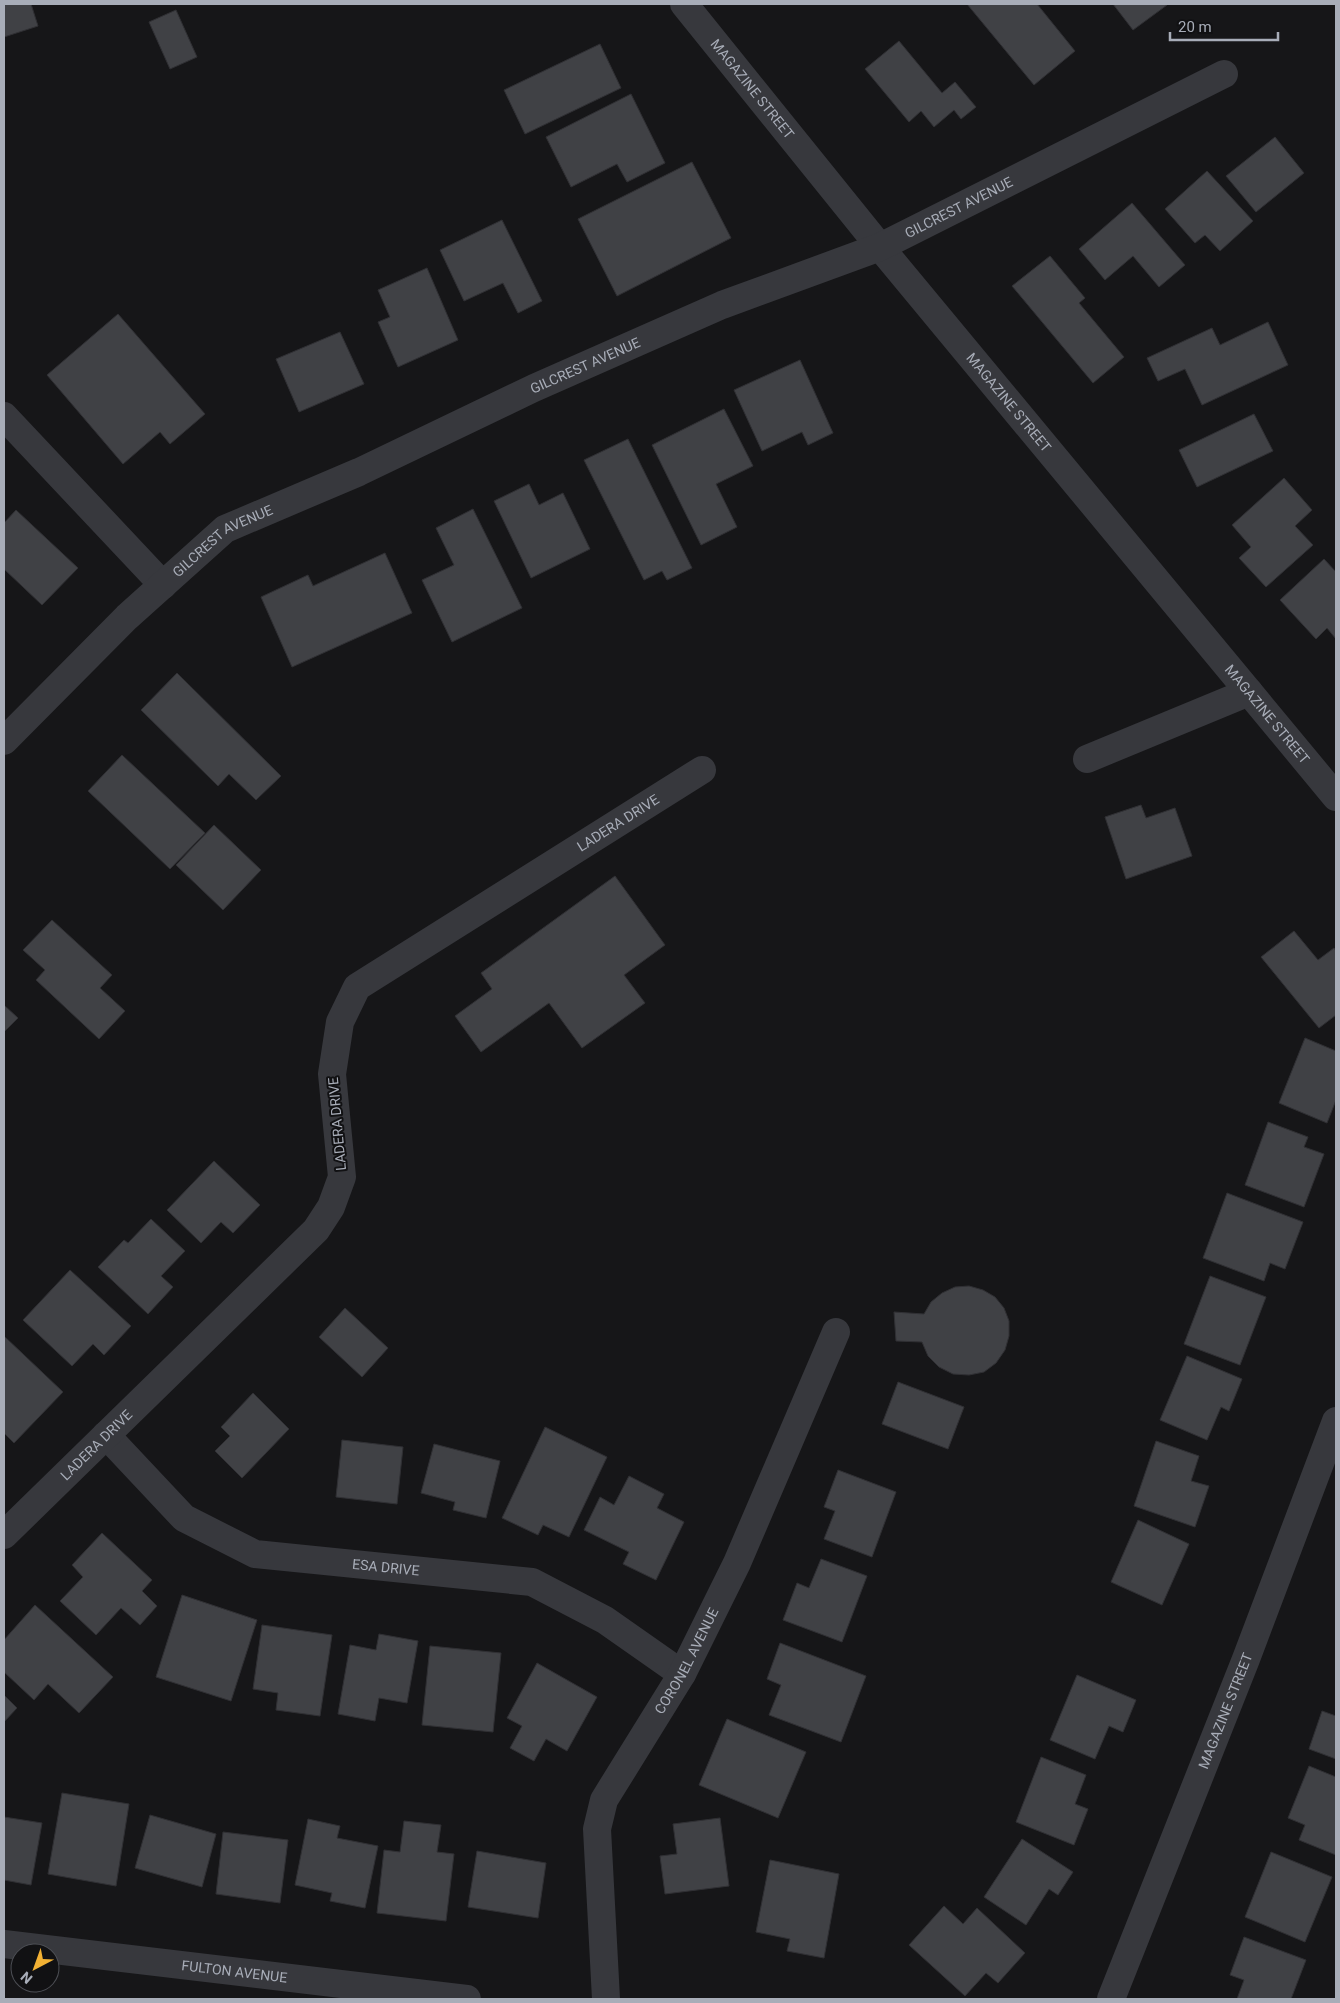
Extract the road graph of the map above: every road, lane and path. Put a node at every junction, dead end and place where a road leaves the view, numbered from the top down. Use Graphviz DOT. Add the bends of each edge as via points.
graph roads {
  1 [pos="684,4"];
  2 [pos="1224,74"];
  3 [pos="880,247"];
  4 [pos="4,416"];
  5 [pos="163,585"];
  6 [pos="1249,692"];
  7 [pos="4,741"];
  8 [pos="1087,759"];
  9 [pos="702,770"];
  10 [pos="1336,797"];
  11 [pos="836,1332"];
  12 [pos="1336,1422"];
  13 [pos="106,1436"];
  14 [pos="4,1535"];
  15 [pos="682,1674"];
  16 [pos="4,1944"];
  17 [pos="467,1999"];
  18 [pos="606,1999"];
  19 [pos="1111,1999"];
  1 -- 3 [label="street, MAGAZINE STREET"];
  2 -- 3 [label="street, GILCREST AVENUE"];
  3 -- 5 [label="street, GILCREST AVENUE" via="722,305 534,388 359,472 225,529"];
  3 -- 6 [label="street, MAGAZINE STREET"];
  4 -- 5 [label="street"];
  5 -- 7 [label="street, GILCREST AVENUE"];
  6 -- 8 [label="street"];
  6 -- 10 [label="street, MAGAZINE STREET"];
  9 -- 13 [label="street, LADERA DRIVE" via="357,987 340,1022 332,1074 342,1177 331,1207 316,1230"];
  11 -- 15 [label="street, CORONEL AVENUE" via="738,1563"];
  12 -- 19 [label="street, MAGAZINE STREET"];
  13 -- 14 [label="street, LADERA DRIVE"];
  13 -- 15 [label="street, ESA DRIVE" via="184,1518 255,1554 532,1582 605,1620"];
  15 -- 18 [label="street, CORONEL AVENUE" via="604,1800 598,1829"];
  16 -- 17 [label="street, FULTON AVENUE"];
}
